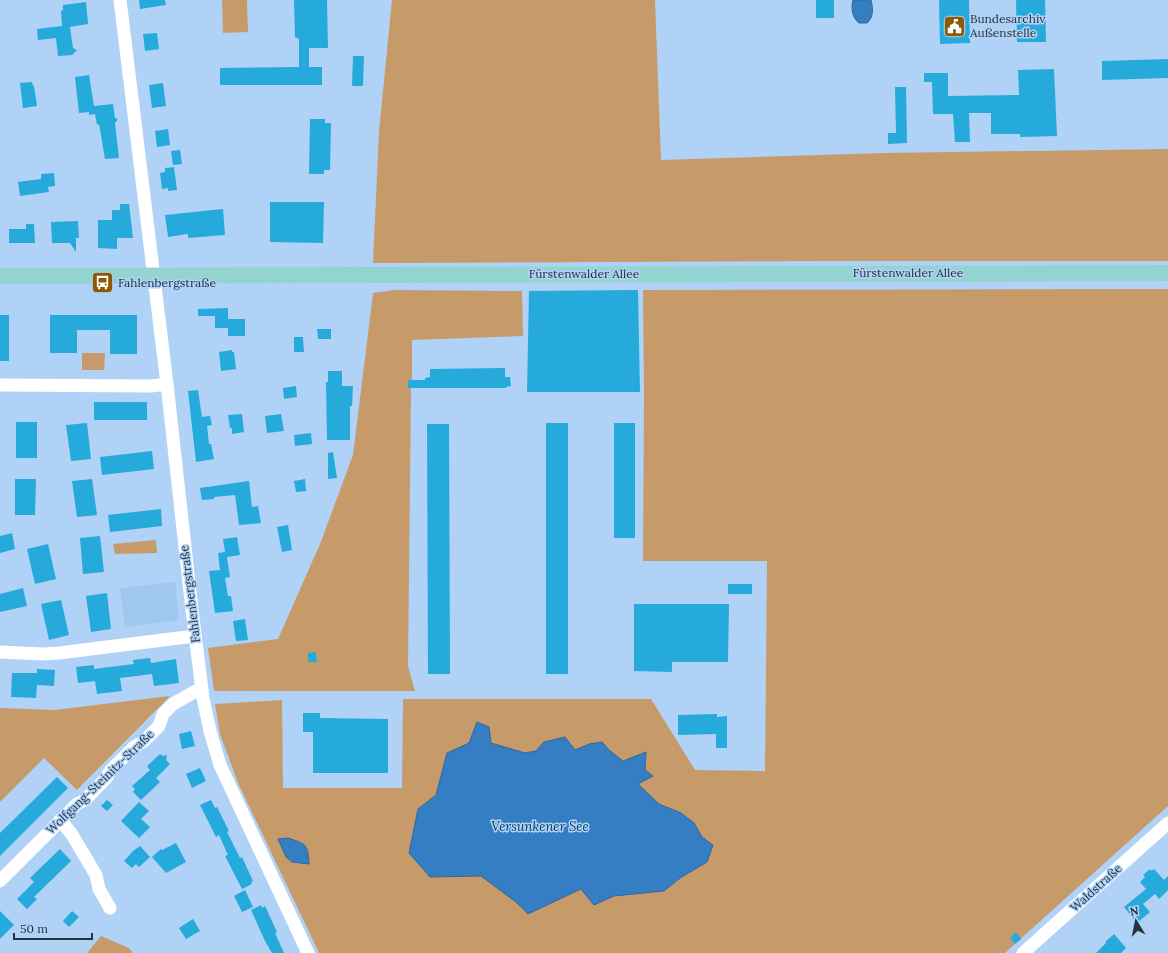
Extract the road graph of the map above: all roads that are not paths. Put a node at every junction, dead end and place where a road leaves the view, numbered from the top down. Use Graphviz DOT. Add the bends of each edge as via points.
graph roads {
  1 [pos="120,0"];
  2 [pos="1168,273"];
  3 [pos="154,275"];
  4 [pos="0,276"];
  5 [pos="167,384"];
  6 [pos="0,385"];
  7 [pos="195,636"];
  8 [pos="0,652"];
  9 [pos="202,690"];
  10 [pos="60,820"];
  11 [pos="1168,823"];
  12 [pos="0,881"];
  13 [pos="110,908"];
  14 [pos="308,953"];
  15 [pos="1023,953"];
  1 -- 3 [label="street, Fahlenbergstraße"];
  2 -- 3 [label="main road, Fürstenwalder Allee"];
  3 -- 4 [label="main road, Fürstenwalder Allee"];
  3 -- 5 [label="street, Fahlenbergstraße"];
  5 -- 6 [label="street"];
  5 -- 7 [label="street, Fahlenbergstraße"];
  7 -- 8 [label="street" via="59,653"];
  7 -- 9 [label="street, Fahlenbergstraße"];
  9 -- 10 [label="street, Wolfgang-Steinitz-Straße" via="173,704 163,714 159,726 134,747 85,800"];
  9 -- 14 [label="street, Fahlenbergstraße" via="220,765"];
  10 -- 12 [label="street, Wolfgang-Steinitz-Straße"];
  10 -- 13 [label="street" via="71,832 96,875 99,889"];
  11 -- 15 [label="street, Waldstraße"];
}
